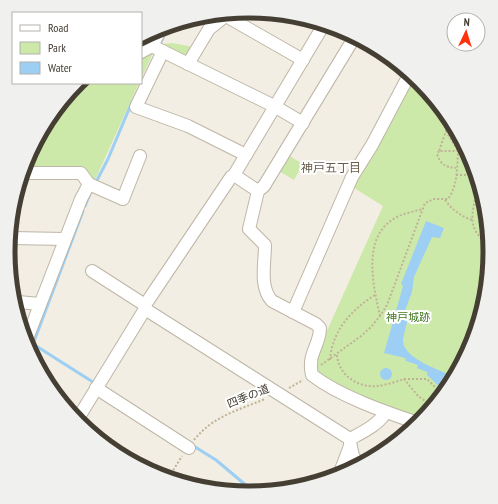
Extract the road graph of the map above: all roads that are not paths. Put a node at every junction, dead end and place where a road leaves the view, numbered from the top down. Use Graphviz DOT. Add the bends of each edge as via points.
graph roads {
  1 [pos="231,19"];
  2 [pos="220,20"];
  3 [pos="321,29"];
  4 [pos="160,36"];
  5 [pos="352,42"];
  6 [pos="157,49"];
  7 [pos="142,52"];
  8 [pos="303,60"];
  9 [pos="188,64"];
  10 [pos="407,80"];
  11 [pos="274,106"];
  12 [pos="303,123"];
  13 [pos="246,155"];
  14 [pos="140,156"];
  15 [pos="29,173"];
  16 [pos="234,175"];
  17 [pos="94,186"];
  18 [pos="258,191"];
  19 [pos="16,238"];
  20 [pos="65,239"];
  21 [pos="92,271"];
  22 [pos="20,302"];
  23 [pos="40,304"];
  24 [pos="145,307"];
  25 [pos="293,312"];
  26 [pos="29,333"];
  27 [pos="98,385"];
  28 [pos="386,412"];
  29 [pos="81,414"];
  30 [pos="411,420"];
  31 [pos="192,443"];
  32 [pos="350,443"];
  33 [pos="356,460"];
  34 [pos="342,467"];
  1 -- 8 [label="street"];
  2 -- 9 [label="street" via="209,29"];
  3 -- 8 [label="street"];
  4 -- 6 [label="street"];
  5 -- 12 [label="street"];
  6 -- 7 [label="street"];
  6 -- 9 [label="street"];
  6 -- 13 [label="street" via="136,107 188,126"];
  8 -- 11 [label="street"];
  9 -- 11 [label="street"];
  10 -- 25 [label="street" via="352,177"];
  11 -- 12 [label="street"];
  11 -- 13 [label="street"];
  12 -- 18 [label="street" via="264,186"];
  13 -- 16 [label="street"];
  14 -- 17 [label="street" via="123,199"];
  15 -- 17 [label="street" via="81,173"];
  16 -- 18 [label="street"];
  16 -- 24 [label="street"];
  17 -- 20 [label="street" via="81,199"];
  18 -- 25 [label="street" via="249,229 265,245 265,288 272,301"];
  19 -- 20 [label="street"];
  20 -- 23 [label="street"];
  21 -- 24 [label="street"];
  22 -- 23 [label="street"];
  23 -- 26 [label="street"];
  24 -- 27 [label="street"];
  24 -- 32 [label="street"];
  25 -- 28 [label="street" via="320,328 310,360 312,375 322,383"];
  27 -- 29 [label="street"];
  27 -- 31 [label="street"];
  28 -- 30 [label="street"];
  28 -- 32 [label="street"];
  32 -- 33 [label="street"];
  32 -- 34 [label="street"];
}
